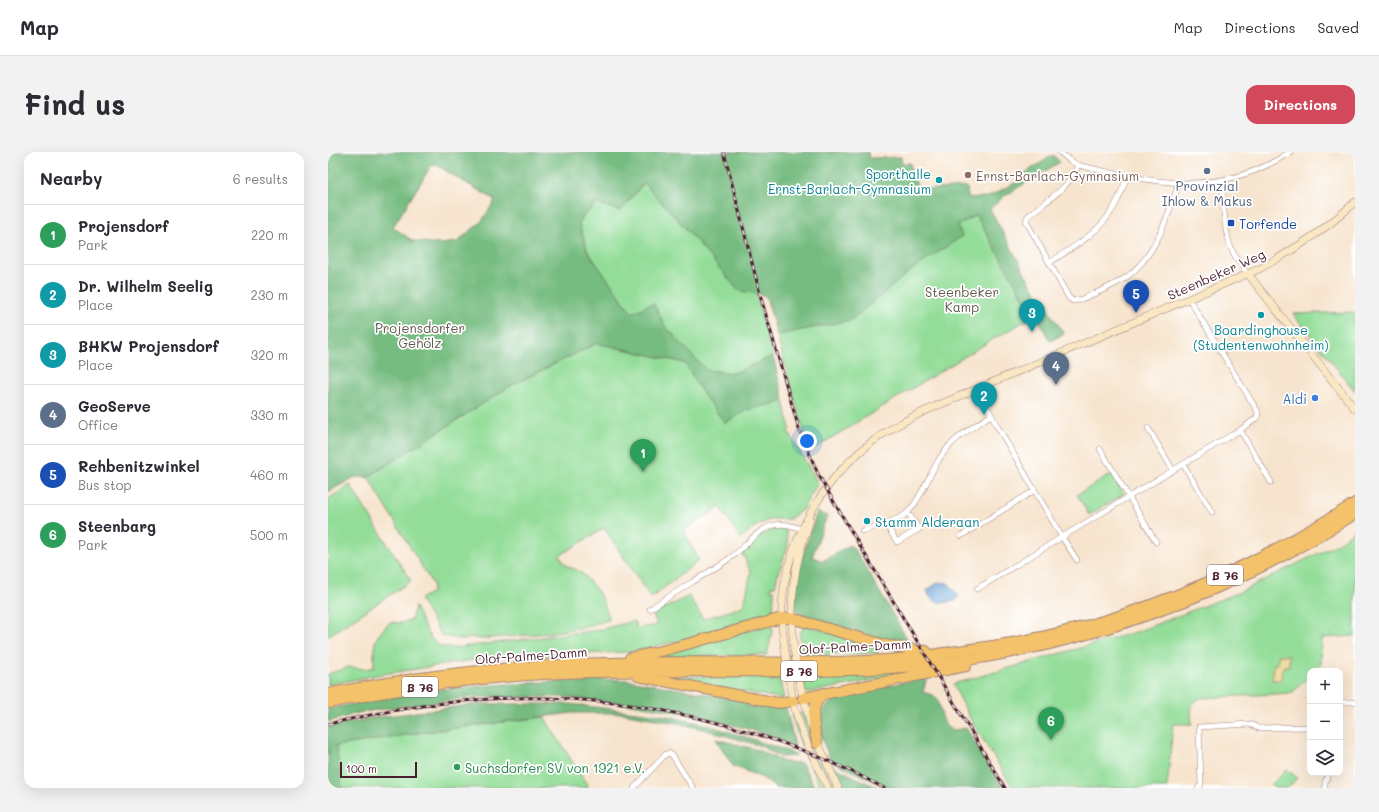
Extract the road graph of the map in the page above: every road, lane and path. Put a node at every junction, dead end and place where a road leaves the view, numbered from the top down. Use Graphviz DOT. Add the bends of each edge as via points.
graph roads {
  1 [pos="1060,152"];
  2 [pos="1290,152"];
  3 [pos="1078,165"];
  4 [pos="1126,176"];
  5 [pos="1222,181"];
  6 [pos="1178,183"];
  7 [pos="1355,202"];
  8 [pos="1049,263"];
  9 [pos="1248,274"];
  10 [pos="1189,299"];
  11 [pos="978,389"];
  12 [pos="1355,410"];
  13 [pos="991,415"];
  14 [pos="1148,428"];
  15 [pos="1240,430"];
  16 [pos="1100,449"];
  17 [pos="1183,464"];
  18 [pos="1174,470"];
  19 [pos="1271,482"];
  20 [pos="1035,490"];
  21 [pos="1128,497"];
  22 [pos="1355,503"];
  23 [pos="1212,512"];
  24 [pos="1355,514"];
  25 [pos="910,516"];
  26 [pos="885,523"];
  27 [pos="804,530"];
  28 [pos="862,531"];
  29 [pos="961,536"];
  30 [pos="1062,537"];
  31 [pos="1156,542"];
  32 [pos="1077,560"];
  33 [pos="977,589"];
  34 [pos="650,609"];
  35 [pos="786,618"];
  36 [pos="952,652"];
  37 [pos="996,655"];
  38 [pos="602,667"];
  39 [pos="824,693"];
  40 [pos="328,694"];
  41 [pos="798,700"];
  42 [pos="1343,702"];
  43 [pos="1355,702"];
  44 [pos="328,703"];
  45 [pos="1307,727"];
  46 [pos="817,743"];
  47 [pos="1328,776"];
  48 [pos="634,788"];
  49 [pos="693,788"];
  50 [pos="828,788"];
  51 [pos="838,788"];
  52 [pos="1198,788"];
  53 [pos="1325,788"];
  1 -- 3 [label="street"];
  2 -- 5 [label="street" via="1256,170"];
  3 -- 4 [label="street"];
  3 -- 8 [label="street" via="1068,183 1026,219"];
  4 -- 6 [label="street"];
  4 -- 8 [label="street" via="1118,199 1103,224"];
  5 -- 6 [label="street"];
  5 -- 9 [label="street" via="1226,226 1231,248"];
  6 -- 8 [label="street" via="1170,211 1156,242 1143,262 1125,278 1104,290 1073,301"];
  7 -- 9 [label="main road, Steenbeker Weg" via="1298,248"];
  9 -- 10 [label="main road, Steenbeker Weg"];
  9 -- 12 [label="main road"];
  10 -- 11 [label="main road, Steenbeker Weg"];
  10 -- 15 [label="street" via="1258,412 1255,420"];
  11 -- 13 [label="street"];
  11 -- 27 [label="main road, Steenbeker Weg" via="922,412 881,435 863,449 830,484"];
  13 -- 20 [label="street"];
  13 -- 26 [label="street" via="949,446 939,458 908,512"];
  14 -- 18 [label="street"];
  15 -- 17 [label="street"];
  15 -- 19 [label="street"];
  16 -- 21 [label="street"];
  17 -- 18 [label="street"];
  17 -- 23 [label="street"];
  18 -- 21 [label="street"];
  20 -- 29 [label="street"];
  20 -- 30 [label="street"];
  21 -- 30 [label="street"];
  21 -- 31 [label="street"];
  22 -- 36 [label="highway, Olof-Palme-Damm / B 76" via="1265,556 1158,603 1051,635"];
  24 -- 37 [label="highway, Olof-Palme-Damm / B 76" via="1268,564 1210,592 1090,634"];
  25 -- 26 [label="street" via="919,529 897,542"];
  26 -- 28 [label="street"];
  27 -- 34 [label="street" via="784,524 769,526 732,557"];
  27 -- 35 [label="main road, Steenbeker Weg"];
  30 -- 32 [label="street"];
  30 -- 33 [label="street"];
  35 -- 36 [label="highway" via="885,645"];
  35 -- 38 [label="highway"];
  35 -- 41 [label="main road, Steenbeker Weg, bridge" via="800,685"];
  35 -- 41 [label="main road, Steenbeker Weg, bridge" via="784,650 790,685"];
  36 -- 38 [label="highway, Olof-Palme-Damm / B 76" via="849,662"];
  37 -- 38 [label="highway, Olof-Palme-Damm / B 76" via="939,664 854,670"];
  37 -- 39 [label="highway" via="968,665"];
  38 -- 40 [label="highway, Olof-Palme-Damm / B 76" via="518,667 462,672"];
  38 -- 41 [label="highway" via="778,703"];
  38 -- 44 [label="highway, Olof-Palme-Damm / B 76" via="456,682"];
  39 -- 41 [label="highway"];
  39 -- 46 [label="highway" via="813,711"];
  41 -- 46 [label="main road, Steenbeker Weg"];
  41 -- 50 [label="main road, Steenbeker Weg" via="807,742"];
  42 -- 43 [label="street"];
  45 -- 52 [label="street" via="1258,728 1250,724 1199,727 1201,785"];
  46 -- 51 [label="main road, Steenbeker Weg"];
  47 -- 53 [label="street"];
  48 -- 49 [label="street" via="669,753"];
}
